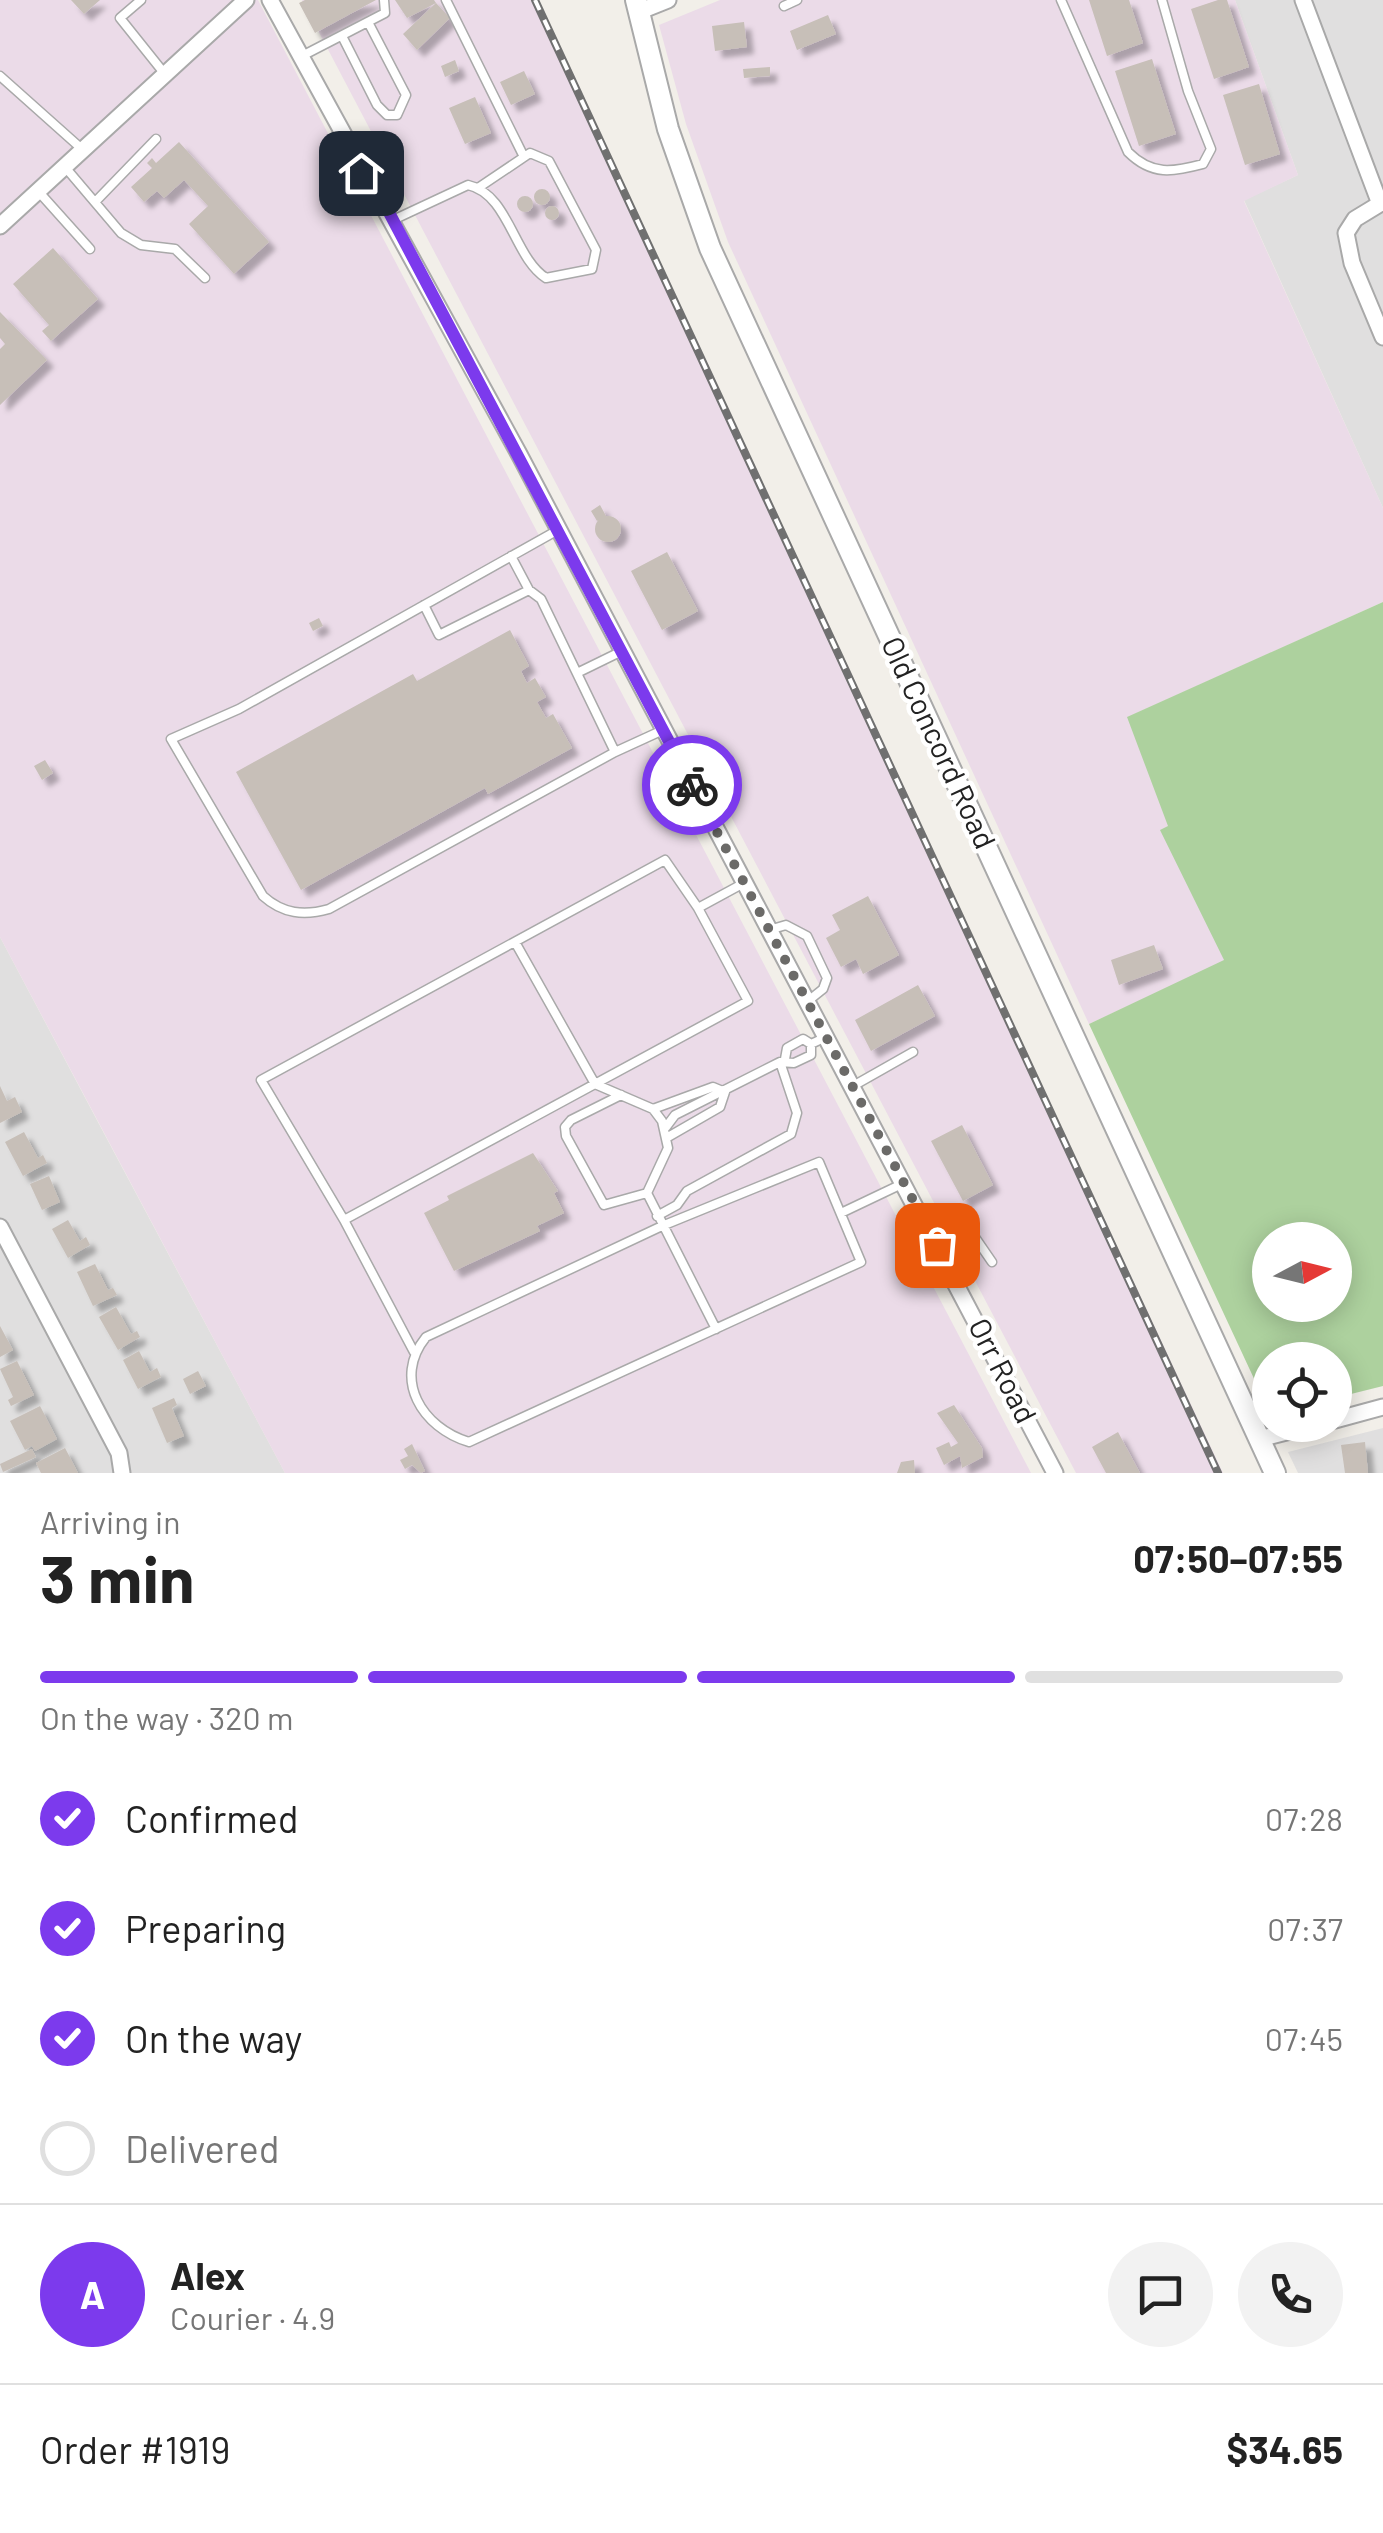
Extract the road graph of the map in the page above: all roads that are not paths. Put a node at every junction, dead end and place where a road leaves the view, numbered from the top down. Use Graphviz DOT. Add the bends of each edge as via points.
graph roads {
  1 [pos="141,0"];
  2 [pos="246,0"];
  3 [pos="270,0"];
  4 [pos="384,0"];
  5 [pos="446,0"];
  6 [pos="668,0"];
  7 [pos="797,0"];
  8 [pos="1061,0"];
  9 [pos="1162,0"];
  10 [pos="1303,0"];
  11 [pos="637,6"];
  12 [pos="784,6"];
  13 [pos="368,22"];
  14 [pos="342,36"];
  15 [pos="300,57"];
  16 [pos="164,74"];
  17 [pos="0,76"];
  18 [pos="156,139"];
  19 [pos="83,150"];
  20 [pos="524,158"];
  21 [pos="64,167"];
  22 [pos="478,188"];
  23 [pos="38,191"];
  24 [pos="97,200"];
  25 [pos="1382,203"];
  26 [pos="393,220"];
  27 [pos="0,226"];
  28 [pos="90,249"];
  29 [pos="204,278"];
  30 [pos="1383,337"];
  31 [pos="558,530"];
  32 [pos="511,556"];
  33 [pos="529,590"];
  34 [pos="424,605"];
  35 [pos="622,651"];
  36 [pos="576,673"];
  37 [pos="663,730"];
  38 [pos="615,752"];
  39 [pos="744,883"];
  40 [pos="698,908"];
  41 [pos="769,930"];
  42 [pos="515,942"];
  43 [pos="808,1001"];
  44 [pos="827,1036"];
  45 [pos="914,1052"];
  46 [pos="783,1061"];
  47 [pos="595,1084"];
  48 [pos="854,1086"];
  49 [pos="725,1092"];
  50 [pos="621,1095"];
  51 [pos="653,1109"];
  52 [pos="667,1132"];
  53 [pos="904,1183"];
  54 [pos="647,1193"];
  55 [pos="840,1213"];
  56 [pos="657,1216"];
  57 [pos="344,1220"];
  58 [pos="662,1226"];
  59 [pos="0,1227"];
  60 [pos="937,1245"];
  61 [pos="992,1262"];
  62 [pos="716,1329"];
  63 [pos="414,1352"];
  64 [pos="1383,1408"];
  65 [pos="1352,1416"];
  66 [pos="1252,1424"];
  67 [pos="1260,1442"];
  68 [pos="122,1473"];
  69 [pos="1055,1473"];
  70 [pos="1275,1473"];
  1 -- 16 [label="lane" via="120,18"];
  2 -- 16 [label="street"];
  3 -- 15 [label="street, Orr Road"];
  4 -- 13 [label="lane" via="385,13"];
  5 -- 20 [label="lane"];
  6 -- 11 [label="street"];
  7 -- 12 [label="lane"];
  8 -- 9 [label="lane" via="1128,152 1166,172 1203,164 1211,149"];
  10 -- 25 [label="street"];
  11 -- 66 [label="street, Old Concord Road" via="668,129 710,248"];
  13 -- 14 [label="lane"];
  13 -- 14 [label="lane" via="406,95 397,115 377,105"];
  14 -- 15 [label="lane"];
  15 -- 26 [label="street, Orr Road"];
  16 -- 19 [label="street"];
  17 -- 19 [label="lane"];
  18 -- 24 [label="lane"];
  19 -- 21 [label="street"];
  20 -- 22 [label="lane"];
  20 -- 22 [label="lane" via="530,153 549,162 592,240 592,269 546,278 536,272 507,220"];
  21 -- 23 [label="street"];
  21 -- 24 [label="lane"];
  22 -- 26 [label="lane" via="468,186"];
  23 -- 27 [label="street"];
  23 -- 28 [label="lane"];
  24 -- 29 [label="lane" via="121,232 141,245 175,249"];
  25 -- 30 [label="street" via="1355,219 1346,234"];
  26 -- 31 [label="street, Orr Road"];
  31 -- 32 [label="lane"];
  31 -- 35 [label="street, Orr Road"];
  32 -- 33 [label="lane"];
  32 -- 34 [label="lane"];
  33 -- 34 [label="lane" via="439,635"];
  33 -- 36 [label="lane" via="541,599"];
  34 -- 38 [label="lane" via="239,710 171,738 262,896 275,907 312,914 329,908"];
  35 -- 36 [label="lane"];
  35 -- 37 [label="street, Orr Road"];
  36 -- 38 [label="lane"];
  37 -- 38 [label="lane"];
  37 -- 39 [label="street, Orr Road"];
  39 -- 40 [label="lane"];
  39 -- 41 [label="street, Orr Road"];
  40 -- 42 [label="lane" via="666,860"];
  40 -- 47 [label="lane" via="748,1001"];
  41 -- 43 [label="street, Orr Road"];
  41 -- 43 [label="lane" via="786,926 807,936 827,978"];
  42 -- 47 [label="lane"];
  42 -- 57 [label="lane" via="260,1080"];
  43 -- 44 [label="street, Orr Road"];
  44 -- 46 [label="lane" via="811,1044 812,1055"];
  44 -- 48 [label="street, Orr Road"];
  45 -- 48 [label="lane"];
  46 -- 49 [label="lane"];
  46 -- 56 [label="lane" via="797,1114 791,1134"];
  47 -- 50 [label="lane"];
  47 -- 57 [label="lane"];
  48 -- 53 [label="street, Orr Road"];
  49 -- 51 [label="lane" via="713,1087"];
  49 -- 52 [label="lane" via="675,1115"];
  49 -- 52 [label="lane" via="720,1107"];
  50 -- 51 [label="lane"];
  50 -- 54 [label="lane" via="572,1120 566,1136 604,1205"];
  51 -- 52 [label="lane"];
  52 -- 54 [label="lane" via="668,1148"];
  53 -- 55 [label="lane"];
  53 -- 60 [label="street, Orr Road"];
  54 -- 56 [label="lane"];
  55 -- 58 [label="lane" via="819,1162"];
  55 -- 62 [label="lane" via="862,1262"];
  56 -- 58 [label="lane"];
  57 -- 63 [label="lane"];
  58 -- 62 [label="lane"];
  58 -- 63 [label="lane" via="426,1337"];
  59 -- 68 [label="street" via="118,1453"];
  60 -- 61 [label="lane" via="970,1230"];
  60 -- 69 [label="street, Orr Road"];
  62 -- 63 [label="lane" via="469,1442 446,1435 426,1412 411,1387"];
  64 -- 65 [label="street"];
  67 -- 70 [label="street, Old Concord Road"];
}
